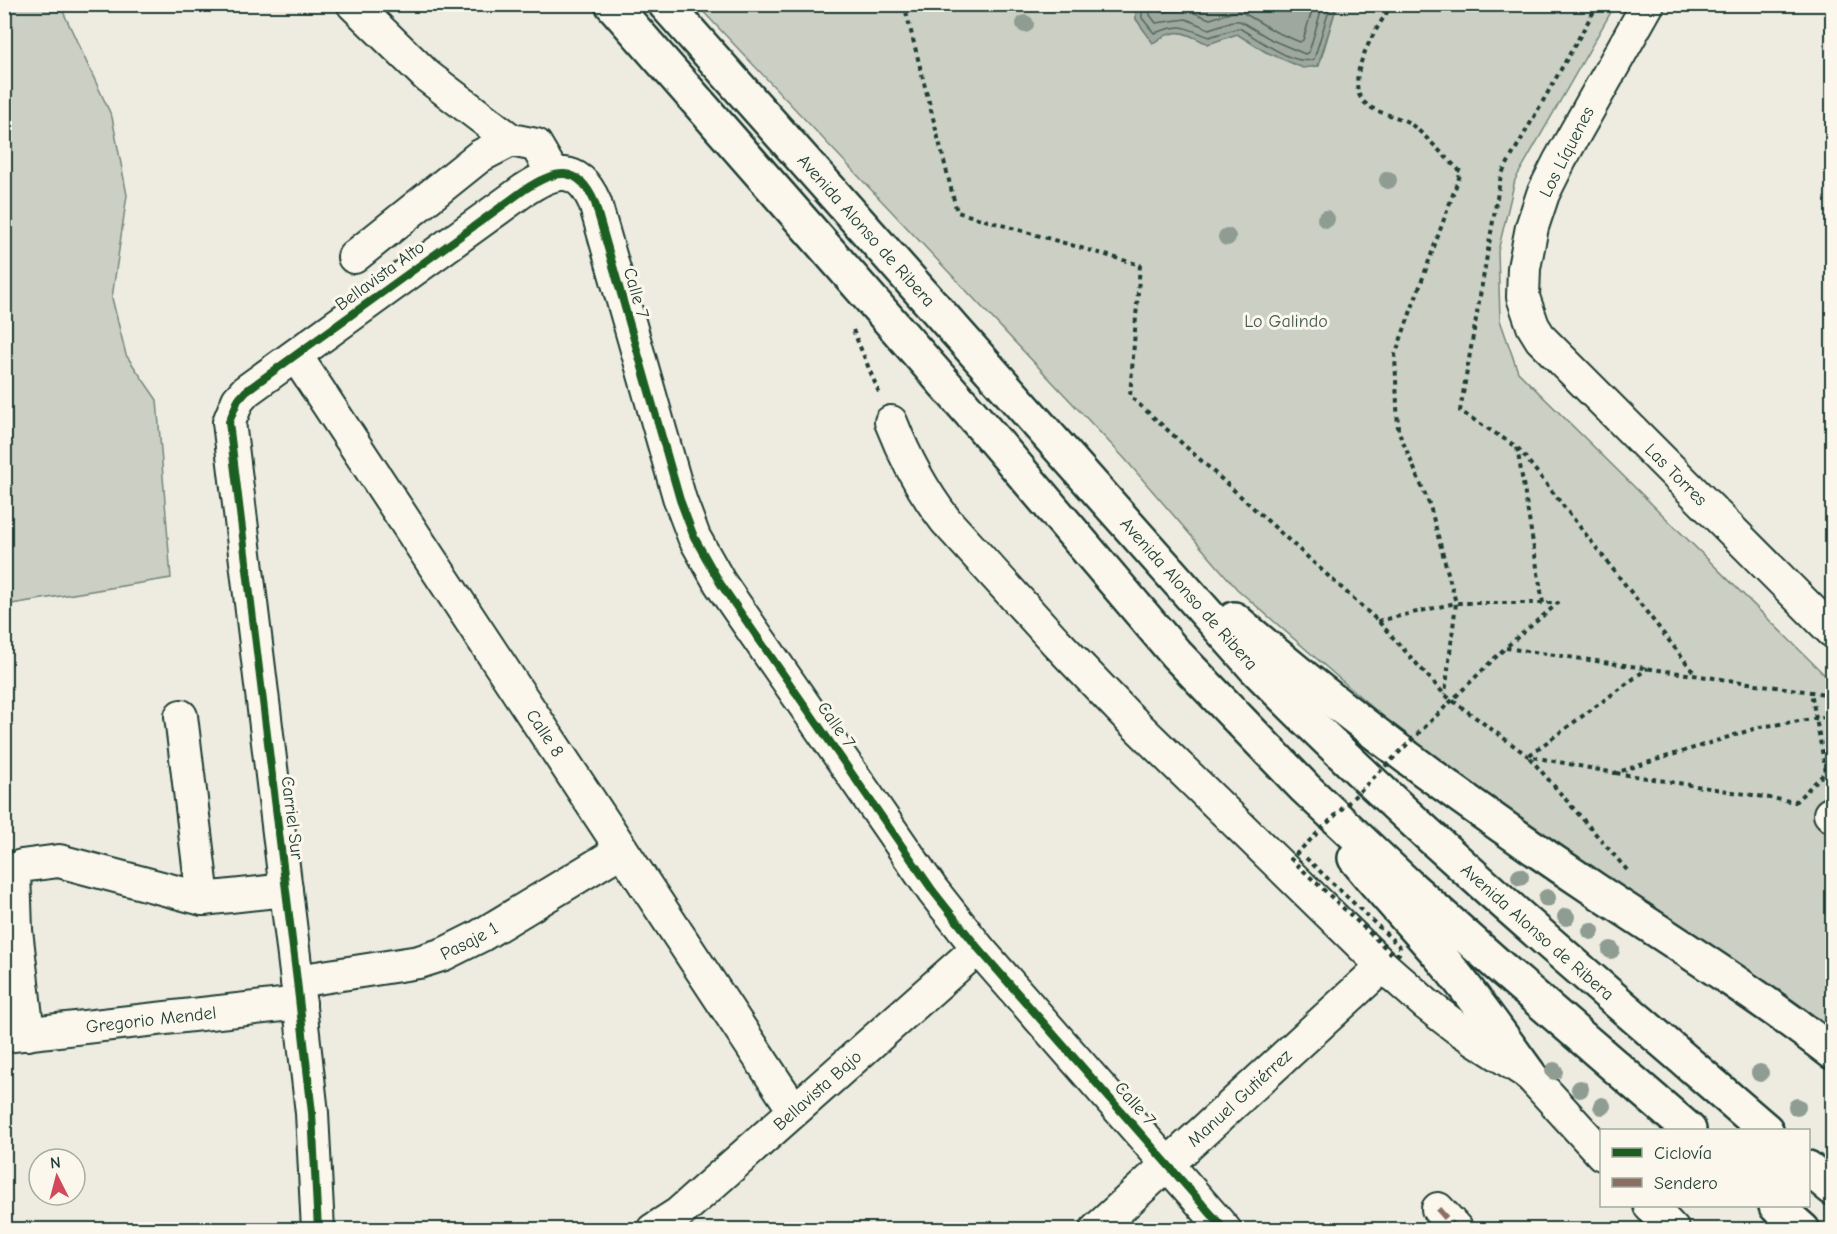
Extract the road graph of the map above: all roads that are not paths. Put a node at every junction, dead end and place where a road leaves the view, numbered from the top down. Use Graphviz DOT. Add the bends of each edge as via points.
graph roads {
  1 [pos="353,4"];
  2 [pos="612,4"];
  3 [pos="665,4"];
  4 [pos="1648,4"];
  5 [pos="511,140"];
  6 [pos="553,174"];
  7 [pos="354,257"];
  8 [pos="1527,311"];
  9 [pos="296,356"];
  10 [pos="232,411"];
  11 [pos="891,422"];
  12 [pos="1124,519"];
  13 [pos="1833,631"];
  14 [pos="181,716"];
  15 [pos="1305,789"];
  16 [pos="622,850"];
  17 [pos="286,890"];
  18 [pos="203,899"];
  19 [pos="10,930"];
  20 [pos="978,948"];
  21 [pos="1383,966"];
  22 [pos="298,992"];
  23 [pos="16,1035"];
  24 [pos="1833,1052"];
  25 [pos="1529,1074"];
  26 [pos="794,1110"];
  27 [pos="1687,1129"];
  28 [pos="1764,1129"];
  29 [pos="1600,1152"];
  30 [pos="1168,1164"];
  31 [pos="1810,1169"];
  32 [pos="1833,1188"];
  33 [pos="1651,1207"];
  34 [pos="1777,1207"];
  35 [pos="318,1230"];
  36 [pos="653,1230"];
  37 [pos="1096,1230"];
  38 [pos="1225,1230"];
  39 [pos="1673,1230"];
  40 [pos="1803,1230"];
  1 -- 5 [label="street" via="427,76"];
  2 -- 15 [label="highway" via="1176,654"];
  3 -- 12 [label="highway, Avenida Alonso de Ribera"];
  4 -- 8 [label="street, Los Líquenes" via="1544,194 1524,268 1522,290"];
  5 -- 6 [label="street" via="537,145"];
  5 -- 7 [label="street" via="480,156"];
  6 -- 9 [label="street, Bellavista Alto" via="524,190"];
  6 -- 20 [label="street, Calle 7" via="565,174 584,184 594,203 680,500 706,561 899,844"];
  8 -- 13 [label="street, Las Torres" via="1552,351"];
  9 -- 10 [label="street, Bellavista Alto" via="246,391"];
  9 -- 16 [label="street, Calle 8"];
  10 -- 17 [label="street, Carriel Sur" via="230,434"];
  11 -- 21 [label="street" via="902,451 930,500 1000,582 1130,719"];
  12 -- 24 [label="highway" via="1270,650 1425,771"];
  12 -- 28 [label="highway, Avenida Alonso de Ribera" via="1255,668 1386,798"];
  14 -- 18 [label="street"];
  15 -- 25 [label="highway" via="1355,858 1446,964"];
  15 -- 27 [label="highway" via="1491,959"];
  16 -- 22 [label="street, Pasaje 1" via="444,954"];
  16 -- 26 [label="street, Calle 8"];
  17 -- 18 [label="street"];
  17 -- 22 [label="street, Carriel Sur"];
  18 -- 19 [label="street" via="59,861 21,866 14,872"];
  19 -- 23 [label="street"];
  20 -- 26 [label="street, Bellavista Bajo"];
  20 -- 30 [label="street, Calle 7"];
  21 -- 25 [label="street" via="1456,1027"];
  21 -- 30 [label="street, Manuel Gutiérrez"];
  22 -- 23 [label="street, Gregorio Mendel"];
  22 -- 35 [label="street, Carriel Sur" via="312,1113"];
  25 -- 29 [label="street"];
  26 -- 36 [label="street, Bellavista Bajo" via="678,1214"];
  30 -- 37 [label="street, Manuel Gutiérrez"];
  30 -- 38 [label="street, Calle 7"];
  31 -- 32 [label="highway"];
  33 -- 39 [label="street"];
  34 -- 40 [label="highway"];
}
